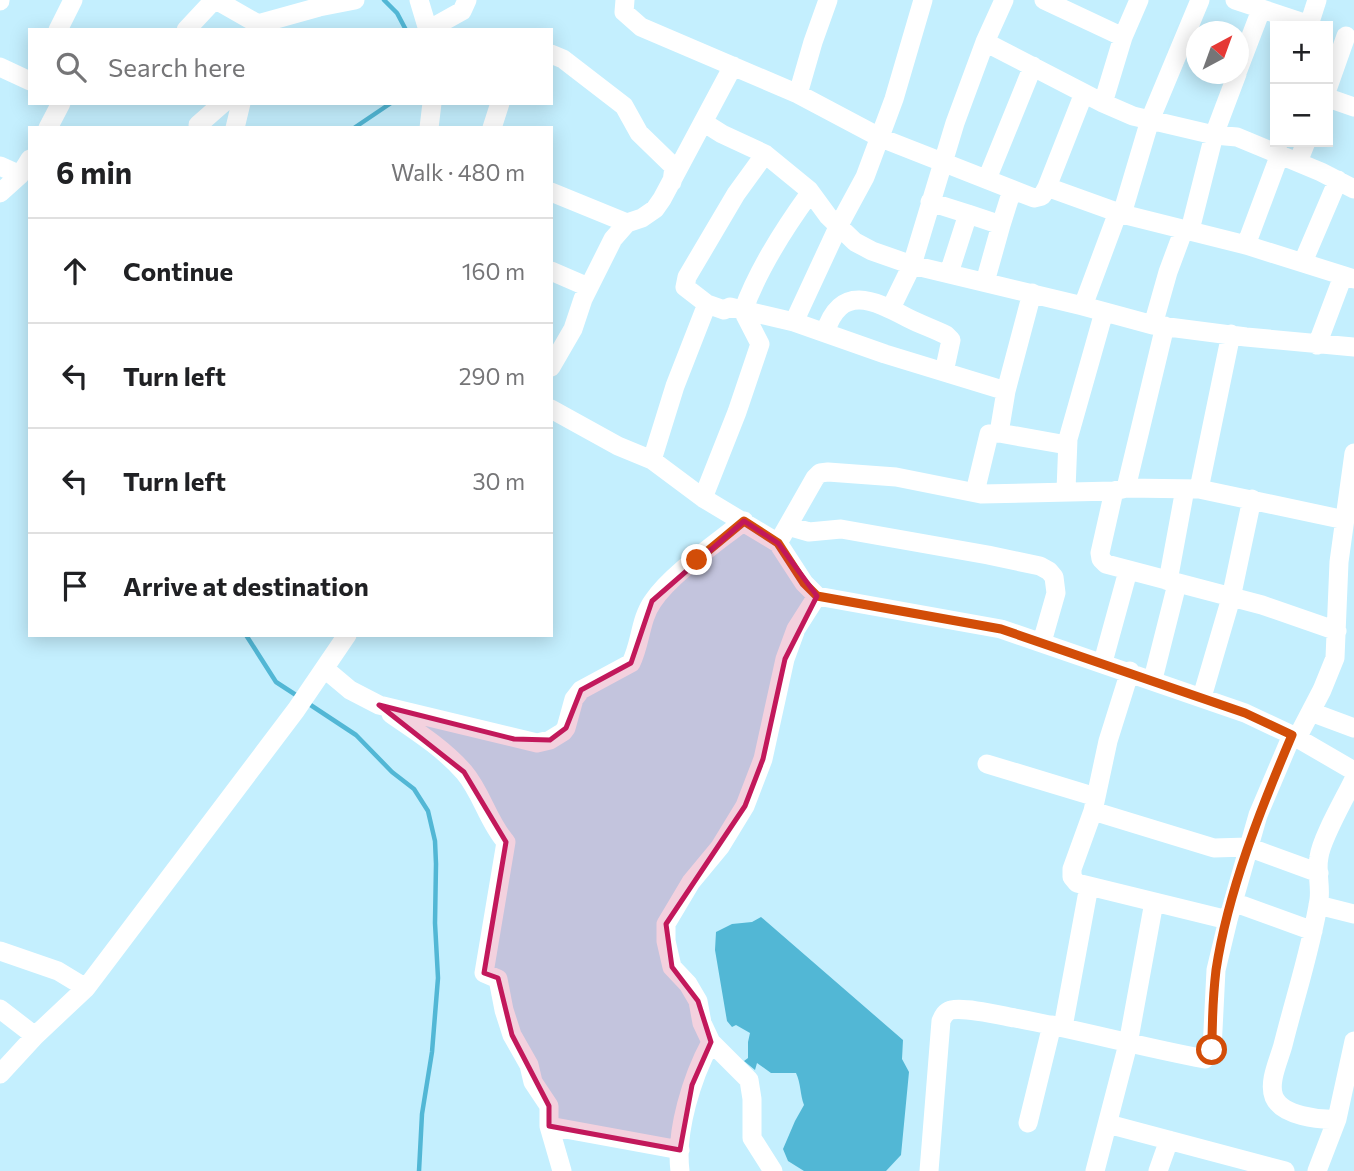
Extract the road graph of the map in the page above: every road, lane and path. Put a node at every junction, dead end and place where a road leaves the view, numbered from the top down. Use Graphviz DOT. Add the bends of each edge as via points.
graph roads {
  1 [pos="72,0"];
  2 [pos="215,0"];
  3 [pos="355,0"];
  4 [pos="419,0"];
  5 [pos="467,0"];
  6 [pos="625,0"];
  7 [pos="828,0"];
  8 [pos="923,0"];
  9 [pos="1004,0"];
  10 [pos="1044,0"];
  11 [pos="1139,0"];
  12 [pos="1200,0"];
  13 [pos="1318,0"];
  14 [pos="1239,1"];
  15 [pos="1261,10"];
  16 [pos="1297,21"];
  17 [pos="1326,21"];
  18 [pos="257,27"];
  19 [pos="59,28"];
  20 [pos="188,28"];
  21 [pos="427,28"];
  22 [pos="432,28"];
  23 [pos="1123,37"];
  24 [pos="985,42"];
  25 [pos="1249,42"];
  26 [pos="553,55"];
  27 [pos="0,66"];
  28 [pos="733,66"];
  29 [pos="1033,66"];
  30 [pos="28,80"];
  31 [pos="1233,84"];
  32 [pos="1084,93"];
  33 [pos="799,94"];
  34 [pos="1333,100"];
  35 [pos="1103,103"];
  36 [pos="60,105"];
  37 [pos="221,105"];
  38 [pos="241,105"];
  39 [pos="432,105"];
  40 [pos="499,105"];
  41 [pos="1354,107"];
  42 [pos="1150,120"];
  43 [pos="703,122"];
  44 [pos="198,125"];
  45 [pos="49,126"];
  46 [pos="235,126"];
  47 [pos="429,126"];
  48 [pos="493,126"];
  49 [pos="1214,135"];
  50 [pos="881,138"];
  51 [pos="1301,147"];
  52 [pos="765,153"];
  53 [pos="1289,158"];
  54 [pos="943,163"];
  55 [pos="0,166"];
  56 [pos="25,167"];
  57 [pos="987,179"];
  58 [pos="672,182"];
  59 [pos="1346,185"];
  60 [pos="1047,187"];
  61 [pos="1012,190"];
  62 [pos="0,193"];
  63 [pos="553,193"];
  64 [pos="810,193"];
  65 [pos="930,202"];
  66 [pos="1120,213"];
  67 [pos="968,214"];
  68 [pos="627,223"];
  69 [pos="839,225"];
  70 [pos="1002,225"];
  71 [pos="1187,229"];
  72 [pos="1246,245"];
  73 [pos="1303,262"];
  74 [pos="912,265"];
  75 [pos="553,272"];
  76 [pos="949,273"];
  77 [pos="1349,278"];
  78 [pos="985,282"];
  79 [pos="588,287"];
  80 [pos="1032,293"];
  81 [pos="708,304"];
  82 [pos="1083,306"];
  83 [pos="891,308"];
  84 [pos="743,311"];
  85 [pos="1104,312"];
  86 [pos="794,322"];
  87 [pos="1159,326"];
  88 [pos="825,333"];
  89 [pos="1230,334"];
  90 [pos="1317,345"];
  91 [pos="1354,347"];
  92 [pos="553,364"];
  93 [pos="944,372"];
  94 [pos="1006,391"];
  95 [pos="553,410"];
  96 [pos="999,433"];
  97 [pos="1067,445"];
  98 [pos="1354,456"];
  99 [pos="652,460"];
  100 [pos="1120,489"];
  101 [pos="1192,489"];
  102 [pos="1066,490"];
  103 [pos="975,492"];
  104 [pos="703,498"];
  105 [pos="1252,499"];
  106 [pos="1345,520"];
  107 [pos="744,521"];
  108 [pos="788,526"];
  109 [pos="778,543"];
  110 [pos="1128,570"];
  111 [pos="1172,582"];
  112 [pos="817,596"];
  113 [pos="1231,598"];
  114 [pos="1337,631"];
  115 [pos="346,637"];
  116 [pos="1042,642"];
  117 [pos="1335,658"];
  118 [pos="1103,662"];
  119 [pos="1354,664"];
  120 [pos="325,669"];
  121 [pos="1130,671"];
  122 [pos="1153,679"];
  123 [pos="1202,697"];
  124 [pos="379,705"];
  125 [pos="1311,712"];
  126 [pos="1354,728"];
  127 [pos="1294,737"];
  128 [pos="987,764"];
  129 [pos="1354,771"];
  130 [pos="1354,779"];
  131 [pos="1094,804"];
  132 [pos="1248,847"];
  133 [pos="1319,873"];
  134 [pos="1088,886"];
  135 [pos="1154,902"];
  136 [pos="1318,905"];
  137 [pos="1230,911"];
  138 [pos="1354,914"];
  139 [pos="1313,931"];
  140 [pos="0,951"];
  141 [pos="86,988"];
  142 [pos="0,1009"];
  143 [pos="1058,1026"];
  144 [pos="35,1036"];
  145 [pos="711,1042"];
  146 [pos="1354,1042"];
  147 [pos="1128,1044"];
  148 [pos="0,1074"];
  149 [pos="1337,1119"];
  150 [pos="1028,1123"];
  151 [pos="1108,1124"];
  152 [pos="549,1126"];
  153 [pos="1169,1140"];
  154 [pos="680,1150"];
  155 [pos="1214,1152"];
  156 [pos="562,1171"];
  157 [pos="680,1171"];
  158 [pos="774,1171"];
  159 [pos="929,1171"];
  160 [pos="1095,1171"];
  161 [pos="1158,1171"];
  162 [pos="1206,1171"];
  163 [pos="1284,1171"];
  164 [pos="1317,1171"];
  1 -- 19 [label="street"];
  2 -- 18 [label="street"];
  2 -- 20 [label="street"];
  3 -- 18 [label="street"];
  4 -- 21 [label="street"];
  5 -- 22 [label="street" via="462,11"];
  6 -- 28 [label="street" via="624,12 632,21"];
  7 -- 33 [label="street"];
  8 -- 50 [label="street"];
  9 -- 24 [label="street"];
  10 -- 23 [label="street"];
  11 -- 23 [label="street"];
  12 -- 42 [label="street"];
  13 -- 17 [label="street"];
  14 -- 15 [label="street"];
  15 -- 16 [label="street"];
  15 -- 25 [label="street"];
  23 -- 35 [label="street"];
  24 -- 29 [label="street"];
  24 -- 54 [label="street"];
  26 -- 58 [label="street" via="624,106 639,133 674,167"];
  27 -- 30 [label="street"];
  28 -- 33 [label="street"];
  28 -- 43 [label="street"];
  29 -- 32 [label="street"];
  29 -- 57 [label="street"];
  31 -- 49 [label="street"];
  32 -- 35 [label="street"];
  32 -- 60 [label="street"];
  33 -- 50 [label="street"];
  34 -- 41 [label="street"];
  35 -- 42 [label="street"];
  36 -- 45 [label="street"];
  37 -- 44 [label="street"];
  38 -- 46 [label="street"];
  39 -- 47 [label="street"];
  40 -- 48 [label="street"];
  42 -- 49 [label="street"];
  42 -- 66 [label="street"];
  43 -- 52 [label="street"];
  43 -- 58 [label="street"];
  49 -- 53 [label="street" via="1237,137"];
  49 -- 71 [label="street"];
  50 -- 54 [label="street"];
  50 -- 69 [label="street"];
  51 -- 53 [label="street"];
  52 -- 64 [label="street"];
  52 -- 81 [label="street" via="687,277 685,287"];
  53 -- 59 [label="street"];
  53 -- 72 [label="street"];
  54 -- 57 [label="street"];
  54 -- 65 [label="street"];
  55 -- 56 [label="street"];
  56 -- 62 [label="street"];
  57 -- 61 [label="street"];
  58 -- 68 [label="street" via="655,209"];
  59 -- 73 [label="street"];
  60 -- 61 [label="street" via="1034,198"];
  60 -- 66 [label="street"];
  61 -- 70 [label="street"];
  63 -- 68 [label="street"];
  64 -- 69 [label="street"];
  64 -- 84 [label="street" via="774,247"];
  65 -- 67 [label="street"];
  65 -- 74 [label="street"];
  66 -- 71 [label="street"];
  66 -- 82 [label="street"];
  67 -- 70 [label="street"];
  67 -- 76 [label="street"];
  68 -- 79 [label="street" via="613,239"];
  69 -- 74 [label="street" via="855,242"];
  69 -- 86 [label="street"];
  70 -- 78 [label="street"];
  71 -- 72 [label="street"];
  71 -- 87 [label="street" via="1168,272"];
  72 -- 73 [label="street"];
  73 -- 77 [label="street"];
  74 -- 76 [label="street"];
  74 -- 83 [label="street"];
  75 -- 79 [label="street"];
  76 -- 78 [label="street"];
  77 -- 90 [label="street"];
  78 -- 80 [label="street"];
  79 -- 92 [label="street" via="573,330"];
  80 -- 82 [label="street"];
  80 -- 94 [label="street"];
  81 -- 84 [label="street"];
  81 -- 99 [label="street"];
  82 -- 85 [label="street"];
  83 -- 88 [label="street" via="865,299 849,302 839,306"];
  83 -- 93 [label="street" via="951,340"];
  84 -- 86 [label="street"];
  84 -- 104 [label="street" via="760,344"];
  85 -- 87 [label="street"];
  85 -- 97 [label="street"];
  86 -- 88 [label="street"];
  87 -- 89 [label="street"];
  87 -- 100 [label="street"];
  88 -- 93 [label="street"];
  89 -- 90 [label="street"];
  89 -- 101 [label="street"];
  90 -- 91 [label="street"];
  93 -- 94 [label="street"];
  94 -- 96 [label="street"];
  95 -- 99 [label="street"];
  96 -- 97 [label="street"];
  96 -- 103 [label="street" via="987,436"];
  97 -- 102 [label="street"];
  98 -- 106 [label="street"];
  99 -- 104 [label="street"];
  100 -- 101 [label="street"];
  100 -- 102 [label="street"];
  100 -- 110 [label="street" via="1100,553 1106,564"];
  101 -- 105 [label="street"];
  101 -- 111 [label="street"];
  102 -- 103 [label="street" via="1006,495"];
  103 -- 108 [label="street" via="896,477 820,473"];
  104 -- 107 [label="street"];
  105 -- 106 [label="street"];
  105 -- 113 [label="street"];
  106 -- 114 [label="street"];
  107 -- 109 [label="street"];
  107 -- 124 [label="street" via="652,601 631,663 581,691 574,698 566,728 550,740 514,739"];
  108 -- 109 [label="street"];
  108 -- 116 [label="street" via="809,532 841,529 1040,566 1054,577 1056,593"];
  109 -- 112 [label="street"];
  110 -- 111 [label="street"];
  110 -- 118 [label="street"];
  111 -- 113 [label="street"];
  111 -- 122 [label="street"];
  112 -- 116 [label="street" via="1001,629"];
  112 -- 145 [label="street" via="796,629 785,659 762,759 745,806 666,924 671,967 698,1001"];
  113 -- 114 [label="street"];
  113 -- 123 [label="street"];
  114 -- 117 [label="street"];
  115 -- 120 [label="street"];
  116 -- 118 [label="street"];
  117 -- 119 [label="street"];
  117 -- 125 [label="street"];
  118 -- 121 [label="street"];
  120 -- 124 [label="street" via="350,690"];
  120 -- 141 [label="street"];
  121 -- 122 [label="street"];
  121 -- 131 [label="street"];
  122 -- 123 [label="street"];
  123 -- 127 [label="street"];
  124 -- 152 [label="street" via="464,772 506,842 484,973 498,979 512,1035 549,1106"];
  125 -- 126 [label="street"];
  125 -- 127 [label="street"];
  127 -- 129 [label="street"];
  127 -- 132 [label="street"];
  128 -- 131 [label="street"];
  130 -- 133 [label="street" via="1322,846"];
  131 -- 132 [label="street" via="1214,848"];
  131 -- 134 [label="street" via="1072,869 1077,883"];
  132 -- 133 [label="street"];
  132 -- 137 [label="street"];
  133 -- 136 [label="street"];
  134 -- 135 [label="street"];
  134 -- 143 [label="street"];
  135 -- 137 [label="street"];
  135 -- 147 [label="street"];
  136 -- 138 [label="street"];
  136 -- 139 [label="street"];
  137 -- 139 [label="street"];
  137 -- 147 [label="street" via="1216,970 1209,1056 1205,1059"];
  139 -- 149 [label="street" via="1272,1093 1284,1108"];
  140 -- 141 [label="street" via="58,971"];
  141 -- 144 [label="street"];
  142 -- 144 [label="street"];
  143 -- 147 [label="street"];
  143 -- 150 [label="street"];
  143 -- 159 [label="street" via="989,1013 950,1010 944,1014"];
  144 -- 148 [label="street"];
  145 -- 154 [label="street" via="692,1085"];
  145 -- 158 [label="street" via="749,1080 752,1138"];
  146 -- 149 [label="street"];
  147 -- 151 [label="street"];
  149 -- 164 [label="street"];
  151 -- 153 [label="street"];
  151 -- 160 [label="street"];
  152 -- 154 [label="street"];
  152 -- 156 [label="street"];
  153 -- 155 [label="street"];
  153 -- 161 [label="street"];
  154 -- 157 [label="street"];
  155 -- 162 [label="street"];
  155 -- 163 [label="street"];
}
